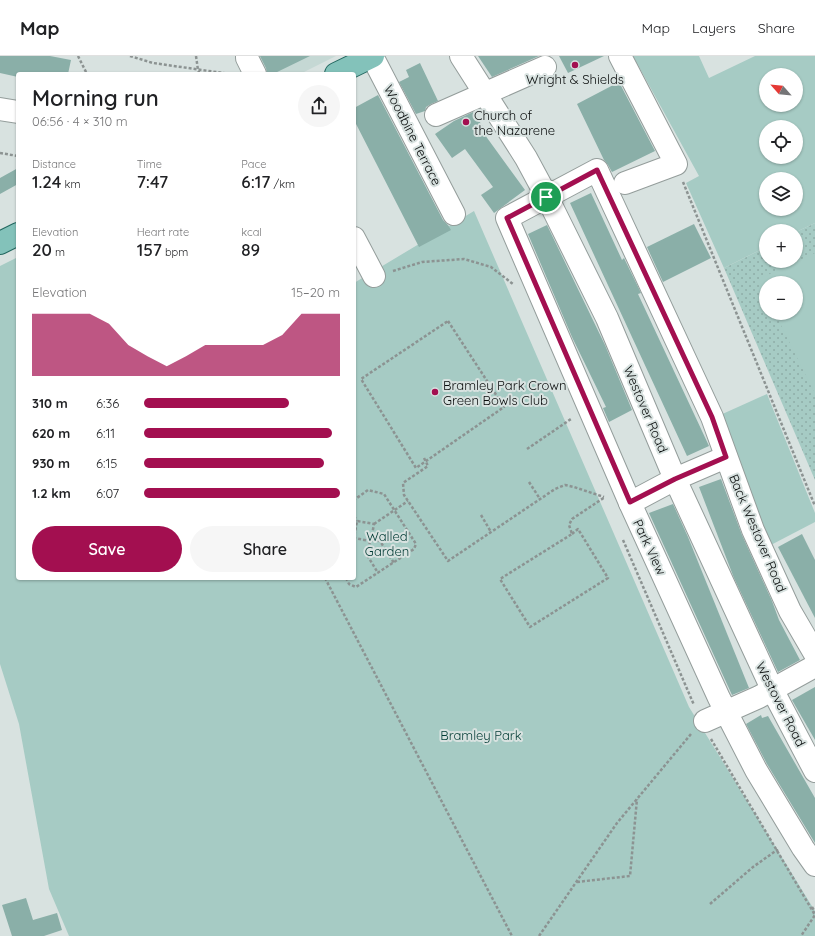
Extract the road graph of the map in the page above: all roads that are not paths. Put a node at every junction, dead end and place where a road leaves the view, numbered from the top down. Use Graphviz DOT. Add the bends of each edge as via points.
graph roads {
  1 [pos="247,56"];
  2 [pos="373,56"];
  3 [pos="461,56"];
  4 [pos="620,56"];
  5 [pos="545,67"];
  6 [pos="254,72"];
  7 [pos="340,72"];
  8 [pos="485,94"];
  9 [pos="0,109"];
  10 [pos="16,112"];
  11 [pos="436,115"];
  12 [pos="625,183"];
  13 [pos="546,197"];
  14 [pos="454,214"];
  15 [pos="16,235"];
  16 [pos="356,242"];
  17 [pos="0,243"];
  18 [pos="374,276"];
  19 [pos="726,457"];
  20 [pos="675,479"];
  21 [pos="630,502"];
  22 [pos="815,654"];
  23 [pos="815,666"];
  24 [pos="772,689"];
  25 [pos="726,711"];
  26 [pos="703,721"];
  27 [pos="815,771"];
  28 [pos="815,865"];
  1 -- 6 [label="street"];
  2 -- 7 [label="main road"];
  2 -- 14 [label="street, Woodbine Terrace"];
  3 -- 8 [label="street, Westover Road"];
  4 -- 12 [label="street" via="676,164"];
  5 -- 8 [label="street"];
  8 -- 11 [label="street"];
  8 -- 13 [label="street, Westover Road" via="526,158"];
  9 -- 10 [label="street"];
  13 -- 19 [label="street, Back Westover Road" via="597,170 712,417"];
  13 -- 20 [label="street, Westover Road" via="607,318"];
  13 -- 21 [label="street, Park View" via="507,218"];
  15 -- 17 [label="main road"];
  16 -- 18 [label="street"];
  19 -- 20 [label="street"];
  19 -- 22 [label="street, Back Westover Road" via="753,530 790,610"];
  20 -- 21 [label="street"];
  20 -- 24 [label="street, Westover Road"];
  21 -- 25 [label="street, Park View"];
  23 -- 24 [label="street"];
  24 -- 25 [label="street"];
  24 -- 27 [label="street, Westover Road"];
  25 -- 26 [label="street"];
  25 -- 28 [label="street, Park View" via="756,770"];
}
